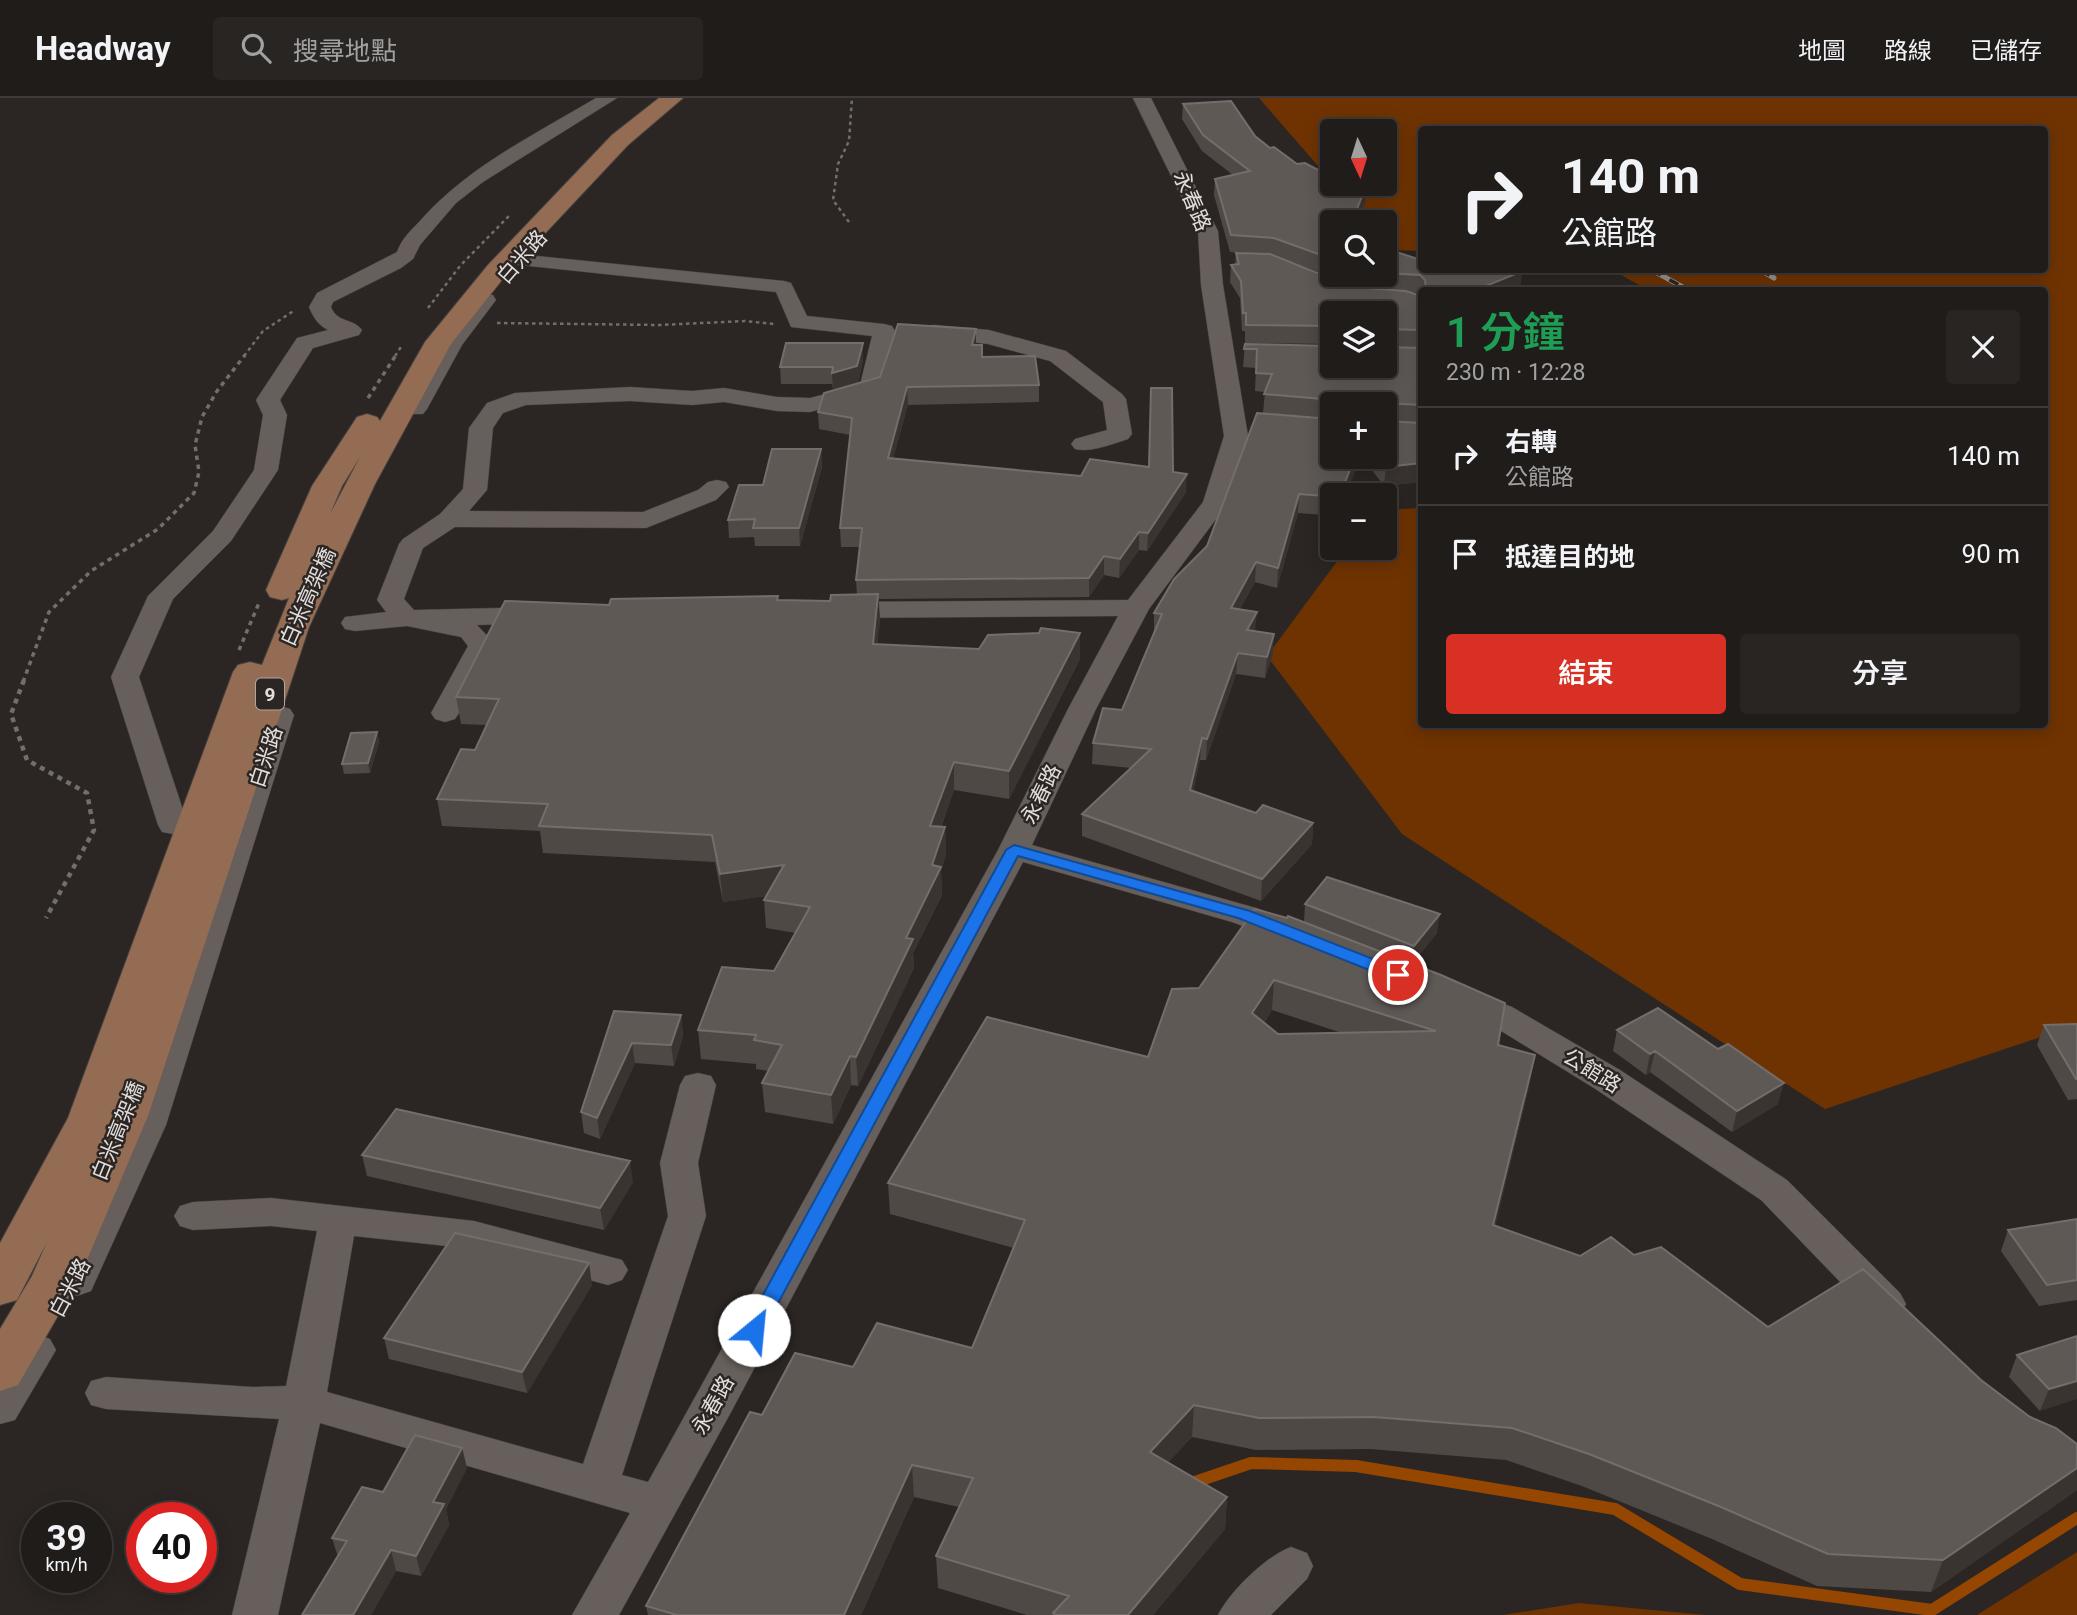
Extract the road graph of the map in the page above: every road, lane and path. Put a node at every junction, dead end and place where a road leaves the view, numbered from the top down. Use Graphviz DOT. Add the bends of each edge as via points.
graph roads {
  1 [pos="608,98"];
  2 [pos="648,98"];
  3 [pos="672,98"];
  4 [pos="678,98"];
  5 [pos="852,98"];
  6 [pos="1142,98"];
  7 [pos="849,222"];
  8 [pos="671,252"];
  9 [pos="517,260"];
  10 [pos="653,274"];
  11 [pos="320,307"];
  12 [pos="489,323"];
  13 [pos="775,324"];
  14 [pos="884,331"];
  15 [pos="1224,352"];
  16 [pos="1251,353"];
  17 [pos="1234,420"];
  18 [pos="1259,422"];
  19 [pos="1083,444"];
  20 [pos="717,487"];
  21 [pos="449,519"];
  22 [pos="1136,608"];
  23 [pos="807,610"];
  24 [pos="572,615"];
  25 [pos="407,618"];
  26 [pos="355,623"];
  27 [pos="445,713"];
  28 [pos="173,825"];
  29 [pos="1014,850"];
  30 [pos="46,918"];
  31 [pos="1321,945"];
  32 [pos="1436,990"];
  33 [pos="698,1085"];
  34 [pos="193,1216"];
  35 [pos="338,1220"];
  36 [pos="608,1270"];
  37 [pos="0,1287"];
  38 [pos="1910,1327"];
  39 [pos="0,1371"];
  40 [pos="106,1393"];
  41 [pos="304,1402"];
  42 [pos="0,1408"];
  43 [pos="597,1486"];
  44 [pos="658,1503"];
  45 [pos="1291,1566"];
  46 [pos="255,1615"];
  47 [pos="595,1615"];
  48 [pos="1241,1615"];
  1 -- 11 [label="street" via="464,186 419,232 406,255 335,291"];
  2 -- 37 [label="main road, 白米高架橋 / 9" via="546,190 470,267 418,340 327,486 265,628 90,1118"];
  3 -- 39 [label="main road, 白米高架橋 / 9" via="620,140 497,270 439,342 360,484 292,627 126,1116 54,1281"];
  4 -- 9 [label="street, 白米路" via="628,140"];
  5 -- 7 [label="path" via="849,141 838,164 833,200"];
  6 -- 15 [label="street, 永春路" via="1222,260"];
  8 -- 10 [label="street"];
  9 -- 10 [label="street"];
  9 -- 42 [label="street, 白米路" via="452,342 372,485 308,626 148,1125 75,1283"];
  10 -- 14 [label="street" via="784,287 799,322"];
  11 -- 28 [label="street" via="331,324 351,330 305,343 268,400 275,415 266,470 222,536 161,596 125,677"];
  11 -- 30 [label="path" via="294,310 263,331 217,391 202,417 195,445 198,472 194,493 158,529 91,571 49,611 11,714 27,760 87,793 94,830"];
  12 -- 13 [label="path"];
  14 -- 19 [label="street" via="989,337 1058,356 1114,400 1120,434"];
  14 -- 21 [label="street" via="870,389 810,405 724,396 602,394 523,398 495,408 481,428 475,490"];
  15 -- 16 [label="street"];
  15 -- 17 [label="street, 永春路"];
  17 -- 18 [label="street"];
  17 -- 22 [label="street, 永春路" via="1236,436 1215,503"];
  20 -- 21 [label="street" via="646,520"];
  21 -- 25 [label="street" via="412,544 390,600"];
  22 -- 23 [label="street"];
  22 -- 29 [label="street, 永春路"];
  24 -- 25 [label="street"];
  25 -- 26 [label="street"];
  25 -- 27 [label="street" via="470,631 482,645"];
  29 -- 31 [label="street" via="1244,915"];
  29 -- 44 [label="street, 永春路"];
  32 -- 38 [label="street, 公館路" via="1500,1015 1774,1189"];
  33 -- 43 [label="street" via="679,1163 687,1216"];
  34 -- 35 [label="street" via="271,1212"];
  35 -- 36 [label="street" via="474,1235"];
  35 -- 41 [label="street"];
  40 -- 41 [label="street"];
  41 -- 43 [label="street"];
  41 -- 46 [label="street"];
  43 -- 44 [label="street"];
  44 -- 47 [label="street, 永春路"];
  45 -- 48 [label="street"];
}
